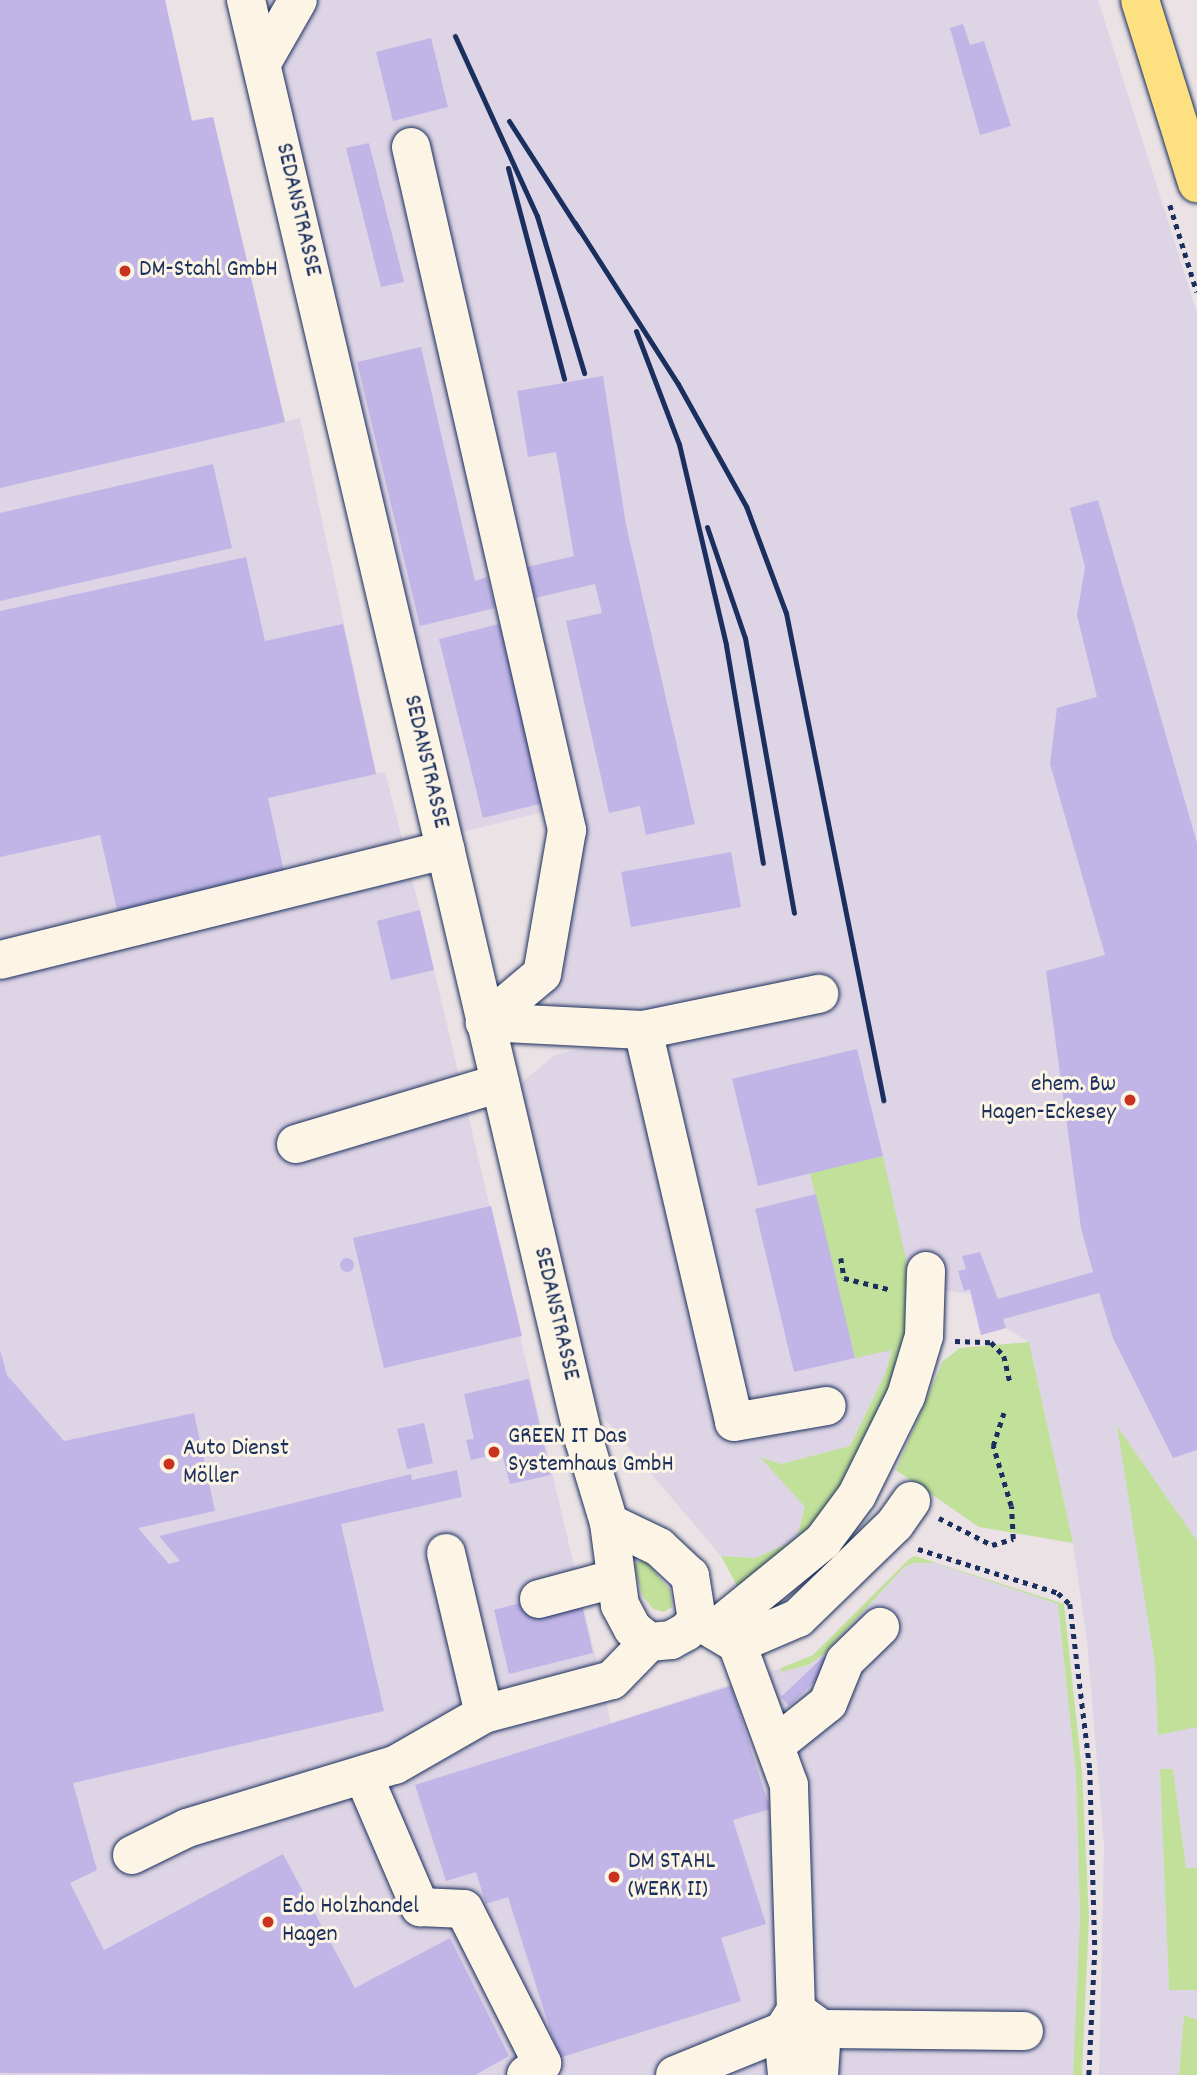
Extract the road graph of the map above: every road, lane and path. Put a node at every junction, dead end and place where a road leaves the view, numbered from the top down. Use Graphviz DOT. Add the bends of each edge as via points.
graph roads {
  1 [pos="246,0"];
  2 [pos="298,0"];
  3 [pos="1140,0"];
  4 [pos="262,61"];
  5 [pos="411,147"];
  6 [pos="1197,183"];
  7 [pos="446,850"];
  8 [pos="0,960"];
  9 [pos="819,994"];
  10 [pos="485,1022"];
  11 [pos="643,1030"];
  12 [pos="500,1083"];
  13 [pos="296,1144"];
  14 [pos="841,1258"];
  15 [pos="926,1285"];
  16 [pos="924,1336"];
  17 [pos="1010,1383"];
  18 [pos="827,1406"];
  19 [pos="1004,1412"];
  20 [pos="911,1501"];
  21 [pos="609,1523"];
  22 [pos="446,1553"];
  23 [pos="908,1553"];
  24 [pos="614,1579"];
  25 [pos="540,1599"];
  26 [pos="880,1627"];
  27 [pos="722,1636"];
  28 [pos="649,1642"];
  29 [pos="484,1714"];
  30 [pos="778,1743"];
  31 [pos="364,1777"];
  32 [pos="132,1855"];
  33 [pos="800,2024"];
  34 [pos="1024,2031"];
  35 [pos="526,2075"];
  36 [pos="675,2075"];
  37 [pos="787,2075"];
  38 [pos="819,2075"];
  39 [pos="1089,2075"];
  1 -- 4 [label="street, SEDANSTRASSE"];
  2 -- 4 [label="street"];
  3 -- 6 [label="main road"];
  4 -- 7 [label="street, SEDANSTRASSE"];
  5 -- 10 [label="street" via="567,830 542,974"];
  7 -- 8 [label="street"];
  7 -- 10 [label="street, SEDANSTRASSE"];
  9 -- 11 [label="street"];
  10 -- 11 [label="street"];
  10 -- 12 [label="street, SEDANSTRASSE"];
  11 -- 18 [label="street" via="734,1422"];
  12 -- 13 [label="street"];
  12 -- 21 [label="street, SEDANSTRASSE" via="584,1440"];
  14 -- 15 [label="path" via="844,1278"];
  15 -- 16 [label="street"];
  16 -- 17 [label="path" via="991,1342 1004,1356"];
  16 -- 27 [label="street" via="906,1396 841,1519"];
  19 -- 20 [label="path" via="993,1446 1012,1506 1013,1539 992,1545"];
  20 -- 27 [label="street" via="895,1524 798,1618"];
  21 -- 24 [label="street, SEDANSTRASSE"];
  21 -- 27 [label="street" via="659,1547 691,1576"];
  22 -- 29 [label="street"];
  23 -- 39 [label="path" via="925,1550 1058,1593 1070,1604 1090,1770 1095,1950"];
  24 -- 25 [label="street"];
  24 -- 28 [label="street, SEDANSTRASSE" via="633,1629"];
  26 -- 30 [label="street" via="845,1661 828,1703"];
  27 -- 28 [label="street"];
  27 -- 30 [label="street"];
  28 -- 29 [label="street" via="612,1680"];
  29 -- 31 [label="street"];
  30 -- 33 [label="street" via="789,1785"];
  31 -- 32 [label="street" via="187,1828"];
  31 -- 35 [label="street" via="421,1907 464,1909 542,2063"];
  33 -- 34 [label="street"];
  33 -- 36 [label="street"];
  33 -- 37 [label="street"];
  33 -- 38 [label="street"];
}
